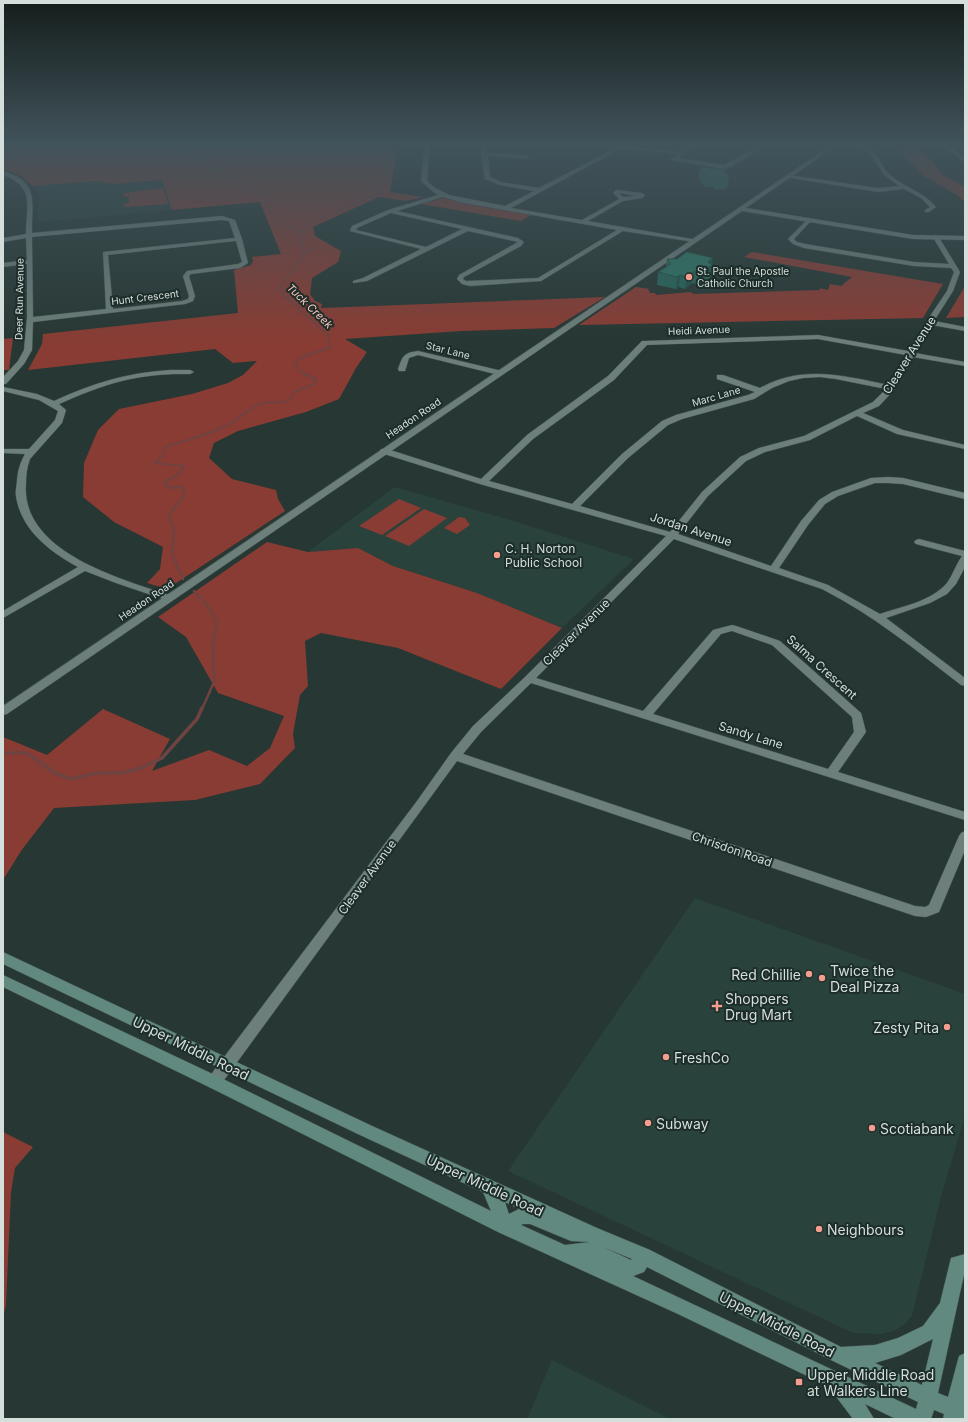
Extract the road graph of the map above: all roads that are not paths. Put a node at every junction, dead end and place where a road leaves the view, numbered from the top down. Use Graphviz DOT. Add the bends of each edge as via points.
graph roads {
  1 [pos="30,210"];
  2 [pos="519,210"];
  3 [pos="602,210"];
  4 [pos="739,210"];
  5 [pos="749,210"];
  6 [pos="390,211"];
  7 [pos="809,220"];
  8 [pos="582,222"];
  9 [pos="467,229"];
  10 [pos="622,229"];
  11 [pos="30,236"];
  12 [pos="528,236"];
  13 [pos="965,238"];
  14 [pos="938,239"];
  15 [pos="3,240"];
  16 [pos="239,240"];
  17 [pos="518,240"];
  18 [pos="692,241"];
  19 [pos="427,249"];
  20 [pos="30,262"];
  21 [pos="3,264"];
  22 [pos="954,266"];
  23 [pos="355,282"];
  24 [pos="110,311"];
  25 [pos="30,320"];
  26 [pos="929,322"];
  27 [pos="965,329"];
  28 [pos="910,354"];
  29 [pos="965,364"];
  30 [pos="402,369"];
  31 [pos="190,372"];
  32 [pos="499,373"];
  33 [pos="720,377"];
  34 [pos="3,382"];
  35 [pos="892,388"];
  36 [pos="3,389"];
  37 [pos="760,391"];
  38 [pos="55,403"];
  39 [pos="856,413"];
  40 [pos="965,447"];
  41 [pos="3,451"];
  42 [pos="384,451"];
  43 [pos="31,452"];
  44 [pos="483,482"];
  45 [pos="965,496"];
  46 [pos="574,507"];
  47 [pos="672,535"];
  48 [pos="919,542"];
  49 [pos="965,554"];
  50 [pos="965,558"];
  51 [pos="83,568"];
  52 [pos="774,569"];
  53 [pos="169,598"];
  54 [pos="5,612"];
  55 [pos="880,617"];
  56 [pos="529,680"];
  57 [pos="965,683"];
  58 [pos="3,711"];
  59 [pos="645,716"];
  60 [pos="455,756"];
  61 [pos="831,774"];
  62 [pos="965,816"];
  63 [pos="965,836"];
  64 [pos="3,958"];
  65 [pos="3,981"];
  66 [pos="228,1066"];
  67 [pos="214,1082"];
  68 [pos="488,1186"];
  69 [pos="504,1226"];
  70 [pos="590,1234"];
  71 [pos="567,1253"];
  72 [pos="644,1256"];
  73 [pos="965,1262"];
  74 [pos="948,1307"];
  75 [pos="839,1355"];
  76 [pos="965,1362"];
  77 [pos="832,1378"];
  78 [pos="930,1397"];
  79 [pos="957,1414"];
  80 [pos="865,1419"];
  81 [pos="916,1419"];
  82 [pos="922,1419"];
  1 -- 11 [label="street, Deer Run Avenue"];
  2 -- 8 [label="street"];
  3 -- 8 [label="street"];
  4 -- 18 [label="street, Headon Road"];
  5 -- 7 [label="street"];
  6 -- 9 [label="street"];
  6 -- 19 [label="street" via="354,227 354,231"];
  7 -- 14 [label="street"];
  7 -- 22 [label="street" via="791,239 795,243 914,264"];
  8 -- 10 [label="street"];
  9 -- 17 [label="street"];
  9 -- 19 [label="street"];
  10 -- 17 [label="street" via="539,280 470,284 460,279 461,276 519,245 521,242"];
  10 -- 18 [label="street"];
  11 -- 15 [label="street"];
  11 -- 16 [label="street, Hunt Crescent" via="222,218 232,220"];
  11 -- 20 [label="street, Deer Run Avenue"];
  12 -- 17 [label="street"];
  13 -- 14 [label="street"];
  14 -- 22 [label="street"];
  16 -- 24 [label="street" via="105,253"];
  16 -- 24 [label="street, Hunt Crescent" via="245,263 240,266 189,272 186,276 191,300 184,303"];
  18 -- 32 [label="street, Headon Road"];
  19 -- 23 [label="street" via="365,280"];
  20 -- 21 [label="street"];
  20 -- 25 [label="street, Deer Run Avenue"];
  22 -- 26 [label="street, Cleaver Avenue" via="957,272 954,283"];
  24 -- 25 [label="street, Hunt Crescent"];
  25 -- 34 [label="street, Deer Run Avenue" via="28,350"];
  26 -- 27 [label="street"];
  26 -- 28 [label="street, Cleaver Avenue"];
  28 -- 29 [label="street, Heidi Avenue"];
  28 -- 35 [label="street, Cleaver Avenue"];
  28 -- 44 [label="street, Heidi Avenue" via="818,337 645,343 611,378 530,437"];
  30 -- 32 [label="street, Star Lane" via="406,357 418,353"];
  31 -- 38 [label="street" via="121,379"];
  32 -- 42 [label="street, Headon Road"];
  33 -- 37 [label="street"];
  35 -- 37 [label="street, Marc Lane" via="814,374 791,377"];
  35 -- 39 [label="street, Cleaver Avenue" via="876,404"];
  36 -- 38 [label="street"];
  37 -- 46 [label="street, Marc Lane" via="751,397 665,423 625,456"];
  38 -- 43 [label="street" via="62,410 60,420"];
  39 -- 40 [label="street" via="900,432"];
  39 -- 47 [label="street, Cleaver Avenue" via="807,438 762,450 743,459 705,494"];
  41 -- 43 [label="street"];
  42 -- 44 [label="street, Jordan Avenue"];
  42 -- 53 [label="street, Headon Road"];
  43 -- 51 [label="street" via="23,464 18,479 17,496 20,512 28,529 42,542 58,555"];
  44 -- 46 [label="street, Jordan Avenue"];
  45 -- 52 [label="street" via="903,481 888,480 874,480 835,494 822,502 804,523"];
  46 -- 47 [label="street, Jordan Avenue"];
  47 -- 52 [label="street, Jordan Avenue"];
  47 -- 56 [label="street, Cleaver Avenue"];
  48 -- 49 [label="street"];
  50 -- 55 [label="street" via="951,584 942,593 931,600"];
  51 -- 53 [label="street"];
  51 -- 54 [label="street"];
  52 -- 55 [label="street, Jordan Avenue" via="845,596"];
  53 -- 58 [label="street, Headon Road"];
  55 -- 57 [label="street, Jordan Avenue"];
  56 -- 59 [label="street, Sandy Lane"];
  56 -- 60 [label="street, Cleaver Avenue" via="477,729"];
  59 -- 61 [label="street, Sandy Lane"];
  59 -- 61 [label="street, Salma Crescent" via="717,632 732,628 776,643 857,716 860,732"];
  60 -- 63 [label="street, Chrisdon Road" via="915,911 926,912 934,908"];
  60 -- 66 [label="street, Cleaver Avenue"];
  61 -- 62 [label="street, Sandy Lane"];
  64 -- 66 [label="main road, Upper Middle Road"];
  65 -- 67 [label="main road, Upper Middle Road"];
  66 -- 67 [label="street, Cleaver Avenue"];
  66 -- 68 [label="main road, Upper Middle Road"];
  67 -- 69 [label="main road, Upper Middle Road"];
  68 -- 69 [label="main road"];
  68 -- 70 [label="main road, Upper Middle Road"];
  69 -- 70 [label="main road" via="521,1216 530,1216 570,1233"];
  69 -- 71 [label="main road, Upper Middle Road"];
  70 -- 72 [label="main road, Upper Middle Road"];
  71 -- 72 [label="main road" via="590,1250 631,1268 638,1266"];
  71 -- 77 [label="main road, Upper Middle Road"];
  72 -- 75 [label="main road, Upper Middle Road"];
  73 -- 74 [label="main road" via="957,1264"];
  74 -- 75 [label="main road" via="929,1332 901,1346 875,1354"];
  74 -- 78 [label="main road"];
  75 -- 78 [label="main road, Upper Middle Road"];
  76 -- 79 [label="main road"];
  77 -- 80 [label="main road"];
  77 -- 81 [label="main road, Upper Middle Road"];
  78 -- 79 [label="main road, Upper Middle Road"];
  78 -- 82 [label="main road"];
}
